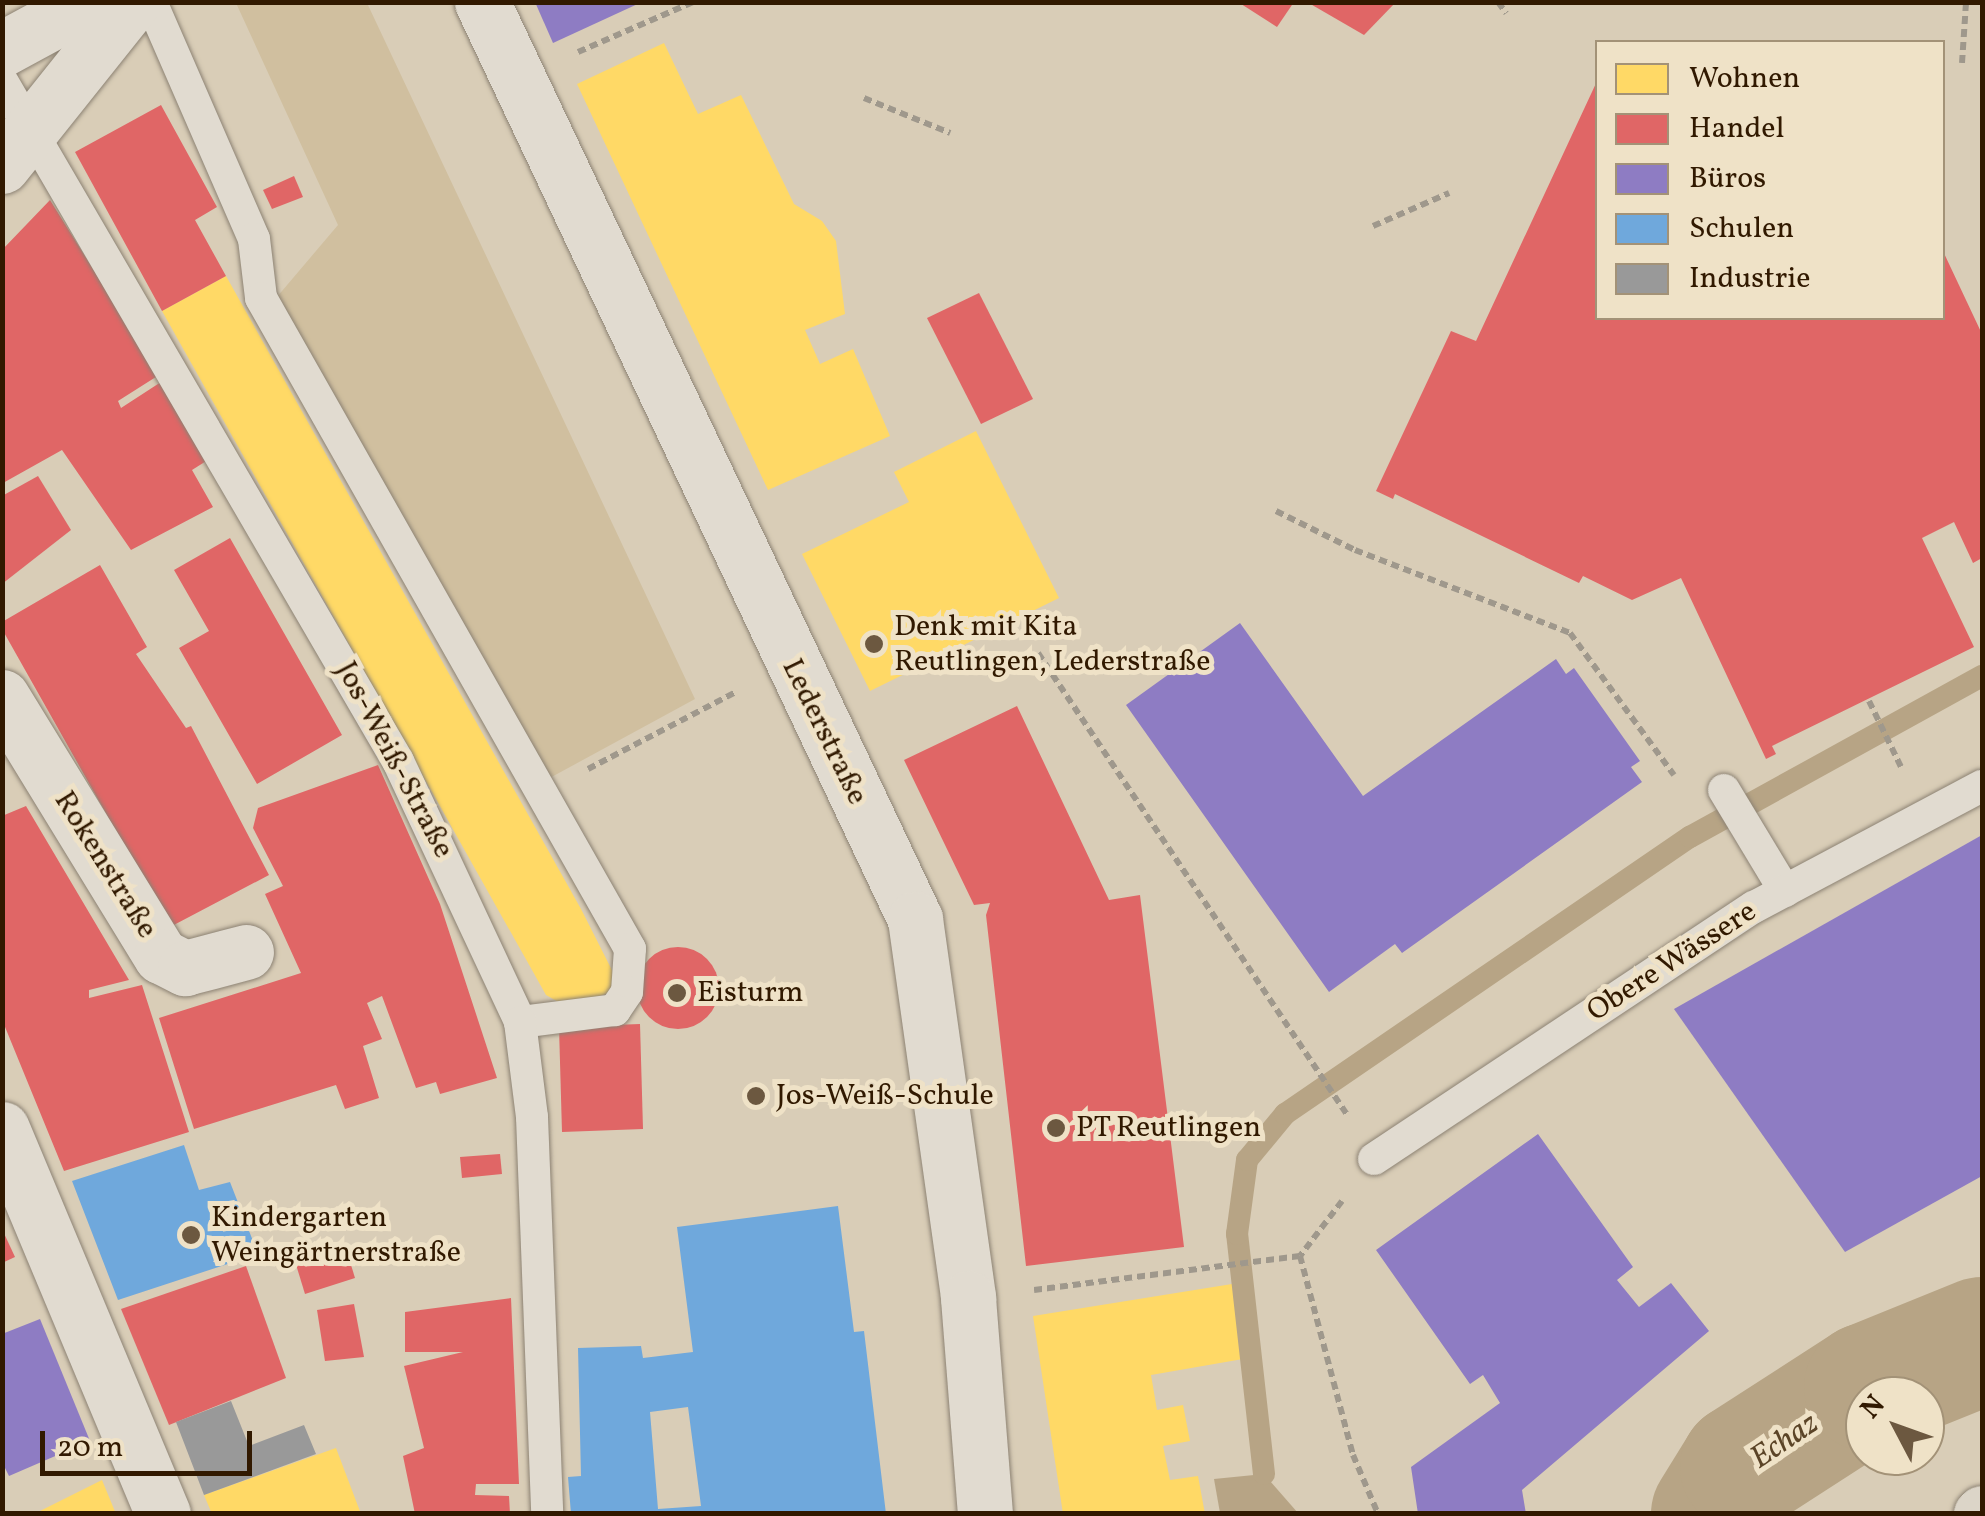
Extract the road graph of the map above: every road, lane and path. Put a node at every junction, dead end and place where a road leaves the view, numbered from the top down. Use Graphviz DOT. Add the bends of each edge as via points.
graph roads {
  1 [pos="151,2"];
  2 [pos="482,2"];
  3 [pos="693,2"];
  4 [pos="1498,2"];
  5 [pos="1966,2"];
  6 [pos="98,3"];
  7 [pos="1506,14"];
  8 [pos="2,49"];
  9 [pos="1962,63"];
  10 [pos="517,78"];
  11 [pos="2,80"];
  12 [pos="864,98"];
  13 [pos="950,132"];
  14 [pos="18,148"];
  15 [pos="1449,192"];
  16 [pos="1373,226"];
  17 [pos="1276,511"];
  18 [pos="1038,653"];
  19 [pos="790,663"];
  20 [pos="2,697"];
  21 [pos="1871,704"];
  22 [pos="1893,749"];
  23 [pos="596,764"];
  24 [pos="1682,786"];
  25 [pos="1982,786"];
  26 [pos="1724,790"];
  27 [pos="1785,892"];
  28 [pos="246,952"];
  29 [pos="520,1022"];
  30 [pos="2,1129"];
  31 [pos="1374,1159"];
  32 [pos="1300,1256"];
  33 [pos="968,1298"];
  34 [pos="163,1514"];
  35 [pos="547,1514"];
  36 [pos="984,1514"];
  37 [pos="1378,1514"];
  1 -- 29 [label="lane" via="254,239 260,298 630,949 627,992 615,1010"];
  2 -- 10 [label="street, Lederstraße"];
  3 -- 10 [label="path"];
  4 -- 7 [label="path"];
  5 -- 9 [label="path"];
  6 -- 8 [label="street"];
  6 -- 14 [label="street"];
  10 -- 19 [label="street, Lederstraße"];
  11 -- 14 [label="lane, Jos-Weiß-Straße"];
  12 -- 13 [label="path"];
  14 -- 29 [label="lane, Jos-Weiß-Straße" via="398,760"];
  15 -- 16 [label="path"];
  17 -- 24 [label="path" via="1355,550 1570,634"];
  18 -- 31 [label="path"];
  19 -- 23 [label="path"];
  19 -- 33 [label="street, Lederstraße" via="914,920"];
  20 -- 28 [label="street, Rokenstraße" via="161,956 185,968"];
  21 -- 22 [label="path"];
  25 -- 27 [label="lane, Obere Wässere"];
  26 -- 27 [label="lane"];
  27 -- 31 [label="lane, Obere Wässere"];
  29 -- 35 [label="lane, Jos-Weiß-Straße" via="532,1117"];
  30 -- 34 [label="street"];
  31 -- 32 [label="path"];
  32 -- 33 [label="path"];
  32 -- 37 [label="path" via="1353,1455"];
  33 -- 36 [label="street, Lederstraße"];
}
